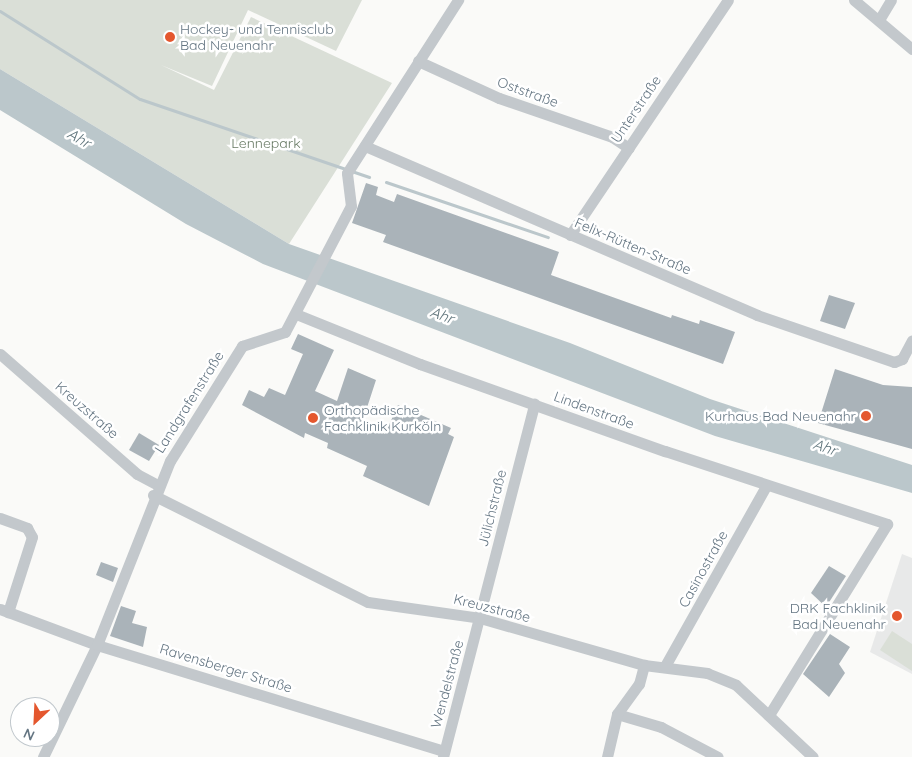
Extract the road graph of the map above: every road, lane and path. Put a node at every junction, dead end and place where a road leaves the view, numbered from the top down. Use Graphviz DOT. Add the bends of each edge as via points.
graph roads {
  1 [pos="458,0"];
  2 [pos="728,0"];
  3 [pos="854,0"];
  4 [pos="891,0"];
  5 [pos="879,20"];
  6 [pos="912,49"];
  7 [pos="418,61"];
  8 [pos="365,146"];
  9 [pos="629,148"];
  10 [pos="570,235"];
  11 [pos="296,314"];
  12 [pos="912,340"];
  13 [pos="0,354"];
  14 [pos="534,404"];
  15 [pos="766,486"];
  16 [pos="156,490"];
  17 [pos="0,518"];
  18 [pos="4,611"];
  19 [pos="480,618"];
  20 [pos="97,646"];
  21 [pos="644,665"];
  22 [pos="665,666"];
  23 [pos="616,714"];
  24 [pos="769,715"];
  25 [pos="444,754"];
  26 [pos="43,757"];
  27 [pos="607,757"];
  28 [pos="718,757"];
  29 [pos="814,757"];
  1 -- 7 [label="street, Landgrafenstraße"];
  2 -- 9 [label="street, Unterstraße"];
  3 -- 5 [label="street"];
  4 -- 5 [label="street"];
  5 -- 6 [label="street"];
  7 -- 8 [label="street, Landgrafenstraße"];
  7 -- 9 [label="street, Oststraße" via="499,98 612,137"];
  8 -- 10 [label="street, Felix-Rütten-Straße"];
  8 -- 11 [label="street, Landgrafenstraße" via="349,170 351,206 336,241"];
  9 -- 10 [label="street, Unterstraße"];
  10 -- 12 [label="street, Felix-Rütten-Straße" via="757,315 894,362 902,359"];
  11 -- 14 [label="street, Lindenstraße"];
  11 -- 16 [label="street, Landgrafenstraße" via="285,332 242,346"];
  13 -- 16 [label="street, Kreuzstraße"];
  14 -- 15 [label="street, Lindenstraße"];
  14 -- 19 [label="street, Jülichstraße"];
  15 -- 22 [label="street, Casinostraße"];
  15 -- 24 [label="street, Lindenstraße" via="887,524"];
  16 -- 19 [label="street, Kreuzstraße" via="368,602"];
  16 -- 20 [label="street, Landgrafenstraße"];
  17 -- 18 [label="street" via="28,528 32,537"];
  18 -- 20 [label="street, Ravensberger Straße"];
  19 -- 21 [label="street, Kreuzstraße"];
  19 -- 25 [label="street, Wendelstraße"];
  20 -- 25 [label="street, Ravensberger Straße"];
  20 -- 26 [label="street, Landgrafenstraße"];
  21 -- 22 [label="street, Kreuzstraße"];
  21 -- 23 [label="street" via="639,684"];
  22 -- 24 [label="street, Kreuzstraße" via="707,673 736,685"];
  23 -- 27 [label="street"];
  23 -- 28 [label="street" via="661,728"];
  24 -- 29 [label="street, Kreuzstraße"];
}
